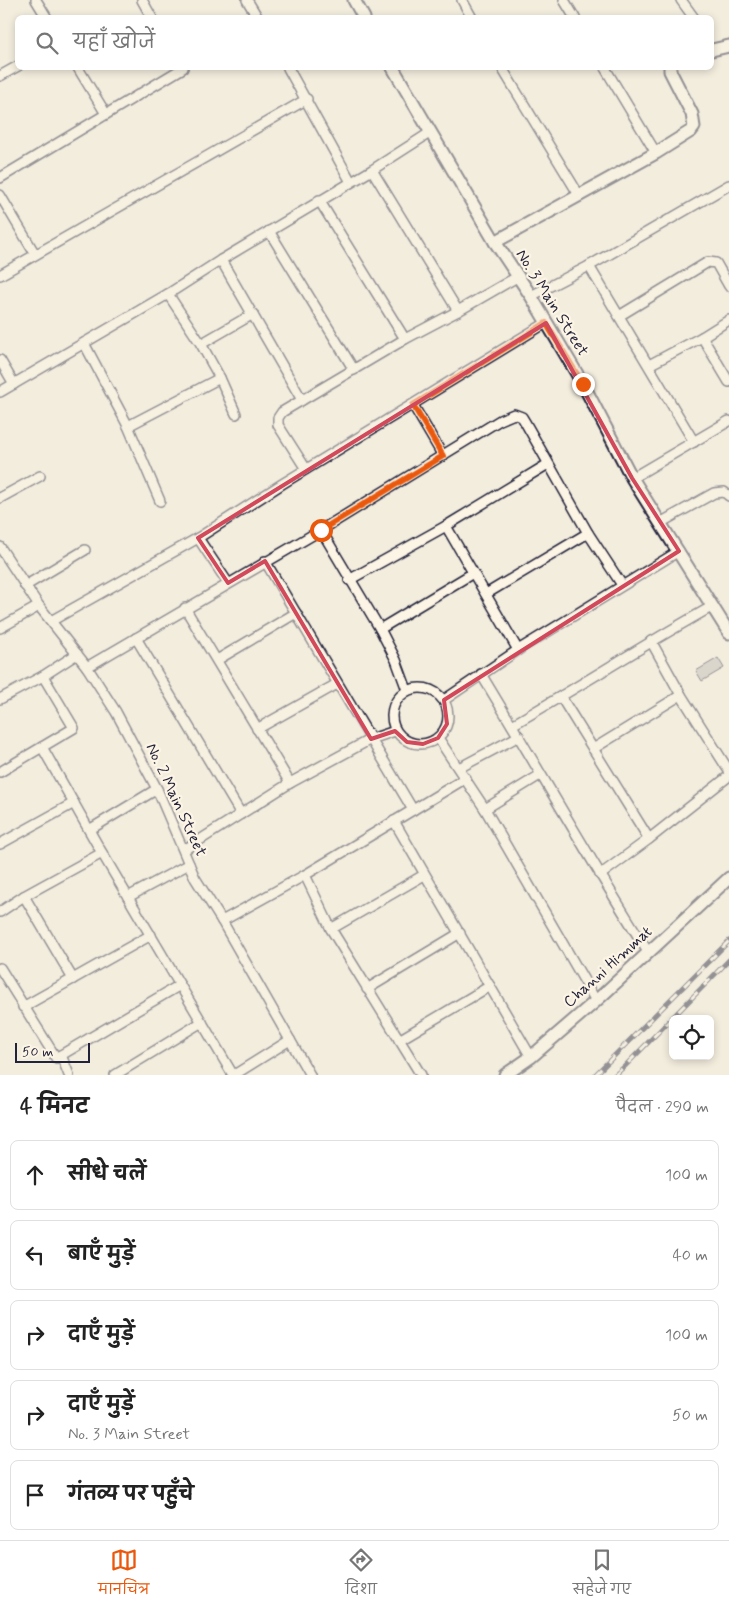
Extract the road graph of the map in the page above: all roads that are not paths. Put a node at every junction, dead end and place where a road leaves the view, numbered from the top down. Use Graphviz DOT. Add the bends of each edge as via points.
graph roads {
  1 [pos="36,0"];
  2 [pos="142,0"];
  3 [pos="247,0"];
  4 [pos="354,0"];
  5 [pos="462,0"];
  6 [pos="564,0"];
  7 [pos="681,0"];
  8 [pos="45,15"];
  9 [pos="150,15"];
  10 [pos="256,15"];
  11 [pos="362,15"];
  12 [pos="470,15"];
  13 [pos="573,15"];
  14 [pos="692,15"];
  15 [pos="714,46"];
  16 [pos="729,46"];
  17 [pos="15,68"];
  18 [pos="79,70"];
  19 [pos="178,70"];
  20 [pos="289,70"];
  21 [pos="394,70"];
  22 [pos="503,70"];
  23 [pos="606,70"];
  24 [pos="670,70"];
  25 [pos="0,76"];
  26 [pos="307,99"];
  27 [pos="106,114"];
  28 [pos="431,132"];
  29 [pos="656,153"];
  30 [pos="372,170"];
  31 [pos="0,178"];
  32 [pos="351,182"];
  33 [pos="729,185"];
  34 [pos="579,195"];
  35 [pos="0,196"];
  36 [pos="319,200"];
  37 [pos="269,231"];
  38 [pos="495,242"];
  39 [pos="35,254"];
  40 [pos="221,260"];
  41 [pos="589,266"];
  42 [pos="0,275"];
  43 [pos="517,277"];
  44 [pos="729,286"];
  45 [pos="168,294"];
  46 [pos="531,296"];
  47 [pos="458,311"];
  48 [pos="253,314"];
  49 [pos="620,316"];
  50 [pos="729,320"];
  51 [pos="546,323"];
  52 [pos="702,337"];
  53 [pos="405,338"];
  54 [pos="84,343"];
  55 [pos="201,344"];
  56 [pos="0,360"];
  57 [pos="649,365"];
  58 [pos="354,370"];
  59 [pos="220,378"];
  60 [pos="729,382"];
  61 [pos="14,384"];
  62 [pos="0,392"];
  63 [pos="302,400"];
  64 [pos="413,405"];
  65 [pos="236,414"];
  66 [pos="729,421"];
  67 [pos="128,426"];
  68 [pos="694,442"];
  69 [pos="443,456"];
  70 [pos="548,464"];
  71 [pos="306,469"];
  72 [pos="40,476"];
  73 [pos="632,478"];
  74 [pos="729,496"];
  75 [pos="0,498"];
  76 [pos="160,501"];
  77 [pos="660,524"];
  78 [pos="446,526"];
  79 [pos="321,530"];
  80 [pos="588,533"];
  81 [pos="198,538"];
  82 [pos="0,547"];
  83 [pos="85,550"];
  84 [pos="679,551"];
  85 [pos="265,562"];
  86 [pos="473,573"];
  87 [pos="349,580"];
  88 [pos="228,583"];
  89 [pos="622,585"];
  90 [pos="25,586"];
  91 [pos="486,594"];
  92 [pos="39,606"];
  93 [pos="713,606"];
  94 [pos="185,608"];
  95 [pos="296,613"];
  96 [pos="51,620"];
  97 [pos="0,628"];
  98 [pos="380,629"];
  99 [pos="729,633"];
  100 [pos="136,638"];
  101 [pos="651,641"];
  102 [pos="518,650"];
  103 [pos="77,654"];
  104 [pos="217,660"];
  105 [pos="87,667"];
  106 [pos="481,674"];
  107 [pos="43,676"];
  108 [pos="337,684"];
  109 [pos="406,690"];
  110 [pos="681,695"];
  111 [pos="561,697"];
  112 [pos="0,699"];
  113 [pos="444,700"];
  114 [pos="512,725"];
  115 [pos="257,729"];
  116 [pos="395,731"];
  117 [pos="519,736"];
  118 [pos="438,738"];
  119 [pos="371,739"];
  120 [pos="42,747"];
  121 [pos="593,749"];
  122 [pos="459,768"];
  123 [pos="729,771"];
  124 [pos="0,772"];
  125 [pos="540,775"];
  126 [pos="729,776"];
  127 [pos="466,778"];
  128 [pos="290,783"];
  129 [pos="157,789"];
  130 [pos="74,803"];
  131 [pos="485,809"];
  132 [pos="413,810"];
  133 [pos="241,814"];
  134 [pos="394,821"];
  135 [pos="89,830"];
  136 [pos="649,839"];
  137 [pos="0,844"];
  138 [pos="184,850"];
  139 [pos="102,853"];
  140 [pos="189,864"];
  141 [pos="305,875"];
  142 [pos="424,875"];
  143 [pos="600,875"];
  144 [pos="729,878"];
  145 [pos="24,896"];
  146 [pos="128,897"];
  147 [pos="0,912"];
  148 [pos="222,921"];
  149 [pos="331,929"];
  150 [pos="460,933"];
  151 [pos="150,935"];
  152 [pos="648,952"];
  153 [pos="0,968"];
  154 [pos="73,979"];
  155 [pos="180,985"];
  156 [pos="490,986"];
  157 [pos="367,989"];
  158 [pos="596,1001"];
  159 [pos="23,1007"];
  160 [pos="202,1022"];
  161 [pos="290,1040"];
  162 [pos="399,1040"];
  163 [pos="61,1055"];
  164 [pos="531,1057"];
  165 [pos="69,1075"];
  166 [pos="115,1075"];
  167 [pos="234,1075"];
  168 [pos="310,1075"];
  169 [pos="420,1075"];
  170 [pos="505,1075"];
  1 -- 8 [label="street"];
  2 -- 9 [label="street"];
  3 -- 10 [label="street"];
  4 -- 11 [label="street"];
  5 -- 12 [label="street"];
  6 -- 13 [label="street"];
  7 -- 14 [label="street"];
  15 -- 16 [label="street"];
  17 -- 25 [label="street"];
  18 -- 27 [label="street"];
  19 -- 27 [label="street"];
  20 -- 26 [label="street"];
  21 -- 28 [label="street, No. 3 Main Street"];
  22 -- 34 [label="street"];
  23 -- 29 [label="street"];
  24 -- 29 [label="street" via="692,114 694,127"];
  26 -- 32 [label="street"];
  26 -- 39 [label="street"];
  27 -- 31 [label="street"];
  28 -- 30 [label="street"];
  28 -- 38 [label="street, No. 3 Main Street"];
  29 -- 34 [label="street"];
  30 -- 32 [label="street"];
  30 -- 47 [label="street"];
  32 -- 36 [label="street"];
  33 -- 41 [label="street"];
  34 -- 38 [label="street"];
  35 -- 39 [label="street"];
  36 -- 37 [label="street"];
  36 -- 53 [label="street"];
  37 -- 40 [label="street"];
  37 -- 58 [label="street"];
  38 -- 43 [label="street, No. 3 Main Street"];
  39 -- 42 [label="street"];
  40 -- 45 [label="street"];
  40 -- 48 [label="street"];
  41 -- 46 [label="street"];
  41 -- 49 [label="street"];
  43 -- 46 [label="street, No. 3 Main Street"];
  43 -- 47 [label="street"];
  44 -- 49 [label="street" via="716,263 708,262"];
  45 -- 54 [label="street"];
  45 -- 55 [label="street"];
  46 -- 51 [label="street, No. 3 Main Street"];
  47 -- 53 [label="street"];
  48 -- 55 [label="street"];
  48 -- 63 [label="street"];
  49 -- 57 [label="street"];
  50 -- 52 [label="street"];
  51 -- 64 [label="street"];
  51 -- 73 [label="street, No. 3 Main Street" via="583,384"];
  52 -- 57 [label="street"];
  52 -- 60 [label="street"];
  53 -- 58 [label="street"];
  54 -- 61 [label="street"];
  54 -- 67 [label="street"];
  55 -- 59 [label="street"];
  56 -- 61 [label="street"];
  57 -- 68 [label="street"];
  58 -- 63 [label="street"];
  59 -- 65 [label="street"];
  59 -- 67 [label="street"];
  61 -- 62 [label="street"];
  63 -- 71 [label="street" via="282,412 278,425"];
  64 -- 69 [label="street"];
  64 -- 71 [label="street"];
  66 -- 68 [label="street"];
  67 -- 76 [label="street"];
  68 -- 73 [label="street"];
  69 -- 70 [label="street" via="514,414 522,417"];
  69 -- 79 [label="street"];
  70 -- 78 [label="street"];
  70 -- 80 [label="street"];
  71 -- 81 [label="street"];
  72 -- 75 [label="street"];
  73 -- 77 [label="street, No. 3 Main Street"];
  74 -- 77 [label="street" via="724,492 714,493"];
  77 -- 84 [label="street, No. 3 Main Street"];
  78 -- 86 [label="street"];
  78 -- 87 [label="street"];
  79 -- 85 [label="street"];
  79 -- 87 [label="street"];
  80 -- 89 [label="street"];
  80 -- 91 [label="street"];
  81 -- 88 [label="street"];
  81 -- 96 [label="street"];
  82 -- 90 [label="street, No. 2 Main Street"];
  83 -- 90 [label="street"];
  84 -- 89 [label="street"];
  84 -- 93 [label="street, No. 3 Main Street"];
  85 -- 88 [label="street"];
  85 -- 95 [label="street"];
  86 -- 91 [label="street"];
  86 -- 98 [label="street"];
  87 -- 98 [label="street"];
  88 -- 94 [label="street"];
  89 -- 102 [label="street"];
  90 -- 92 [label="street, No. 2 Main Street"];
  91 -- 102 [label="street"];
  92 -- 96 [label="street, No. 2 Main Street"];
  92 -- 97 [label="street"];
  93 -- 99 [label="street, No. 3 Main Street"];
  93 -- 101 [label="street"];
  94 -- 100 [label="street"];
  94 -- 104 [label="street"];
  95 -- 104 [label="street"];
  95 -- 108 [label="street"];
  96 -- 103 [label="street, No. 2 Main Street"];
  98 -- 109 [label="street" via="396,660"];
  100 -- 105 [label="street"];
  100 -- 133 [label="street"];
  101 -- 110 [label="street"];
  101 -- 111 [label="street"];
  102 -- 106 [label="street"];
  103 -- 105 [label="street, No. 2 Main Street"];
  103 -- 107 [label="street"];
  104 -- 115 [label="street"];
  105 -- 129 [label="street, No. 2 Main Street" via="116,712"];
  106 -- 113 [label="street"];
  106 -- 114 [label="street"];
  107 -- 112 [label="street"];
  107 -- 120 [label="street" via="74,728"];
  108 -- 115 [label="street"];
  108 -- 119 [label="street"];
  109 -- 113 [label="street" via="423,687"];
  109 -- 116 [label="street" via="395,700 391,716"];
  110 -- 121 [label="street"];
  110 -- 123 [label="street"];
  111 -- 114 [label="street"];
  111 -- 121 [label="street"];
  113 -- 118 [label="street" via="447,724"];
  114 -- 117 [label="street"];
  115 -- 128 [label="street"];
  116 -- 118 [label="street" via="407,742 423,744"];
  116 -- 119 [label="street"];
  117 -- 122 [label="street"];
  117 -- 125 [label="street"];
  118 -- 122 [label="street"];
  119 -- 128 [label="street"];
  119 -- 132 [label="street"];
  120 -- 124 [label="street"];
  120 -- 130 [label="street"];
  121 -- 136 [label="street"];
  122 -- 127 [label="street"];
  125 -- 131 [label="street"];
  125 -- 143 [label="street"];
  126 -- 136 [label="street"];
  127 -- 131 [label="street"];
  127 -- 132 [label="street"];
  128 -- 133 [label="street"];
  129 -- 135 [label="street"];
  129 -- 138 [label="street, No. 2 Main Street"];
  130 -- 135 [label="street"];
  130 -- 137 [label="street"];
  131 -- 158 [label="street"];
  132 -- 134 [label="street"];
  133 -- 138 [label="street"];
  134 -- 141 [label="street"];
  134 -- 142 [label="street"];
  135 -- 139 [label="street"];
  136 -- 143 [label="street"];
  138 -- 140 [label="street, No. 2 Main Street"];
  139 -- 145 [label="street"];
  139 -- 146 [label="street"];
  140 -- 146 [label="street"];
  140 -- 148 [label="street, No. 2 Main Street"];
  141 -- 148 [label="street"];
  141 -- 149 [label="street"];
  142 -- 149 [label="street"];
  142 -- 150 [label="street"];
  143 -- 152 [label="street"];
  144 -- 152 [label="street, Channi Himmat"];
  145 -- 147 [label="street"];
  145 -- 154 [label="street"];
  146 -- 151 [label="street"];
  148 -- 161 [label="street, No. 2 Main Street"];
  149 -- 157 [label="street"];
  150 -- 156 [label="street"];
  150 -- 157 [label="street"];
  151 -- 154 [label="street"];
  151 -- 155 [label="street"];
  152 -- 158 [label="street, Channi Himmat"];
  153 -- 159 [label="street"];
  154 -- 159 [label="street"];
  155 -- 160 [label="street"];
  155 -- 163 [label="street"];
  156 -- 162 [label="street"];
  156 -- 164 [label="street"];
  157 -- 162 [label="street"];
  158 -- 164 [label="street, Channi Himmat"];
  159 -- 163 [label="street" via="56,1058"];
  160 -- 166 [label="street"];
  160 -- 167 [label="street"];
  161 -- 167 [label="street"];
  161 -- 168 [label="street, No. 2 Main Street"];
  162 -- 169 [label="street"];
  163 -- 165 [label="street"];
  164 -- 170 [label="street, Channi Himmat"];
}
